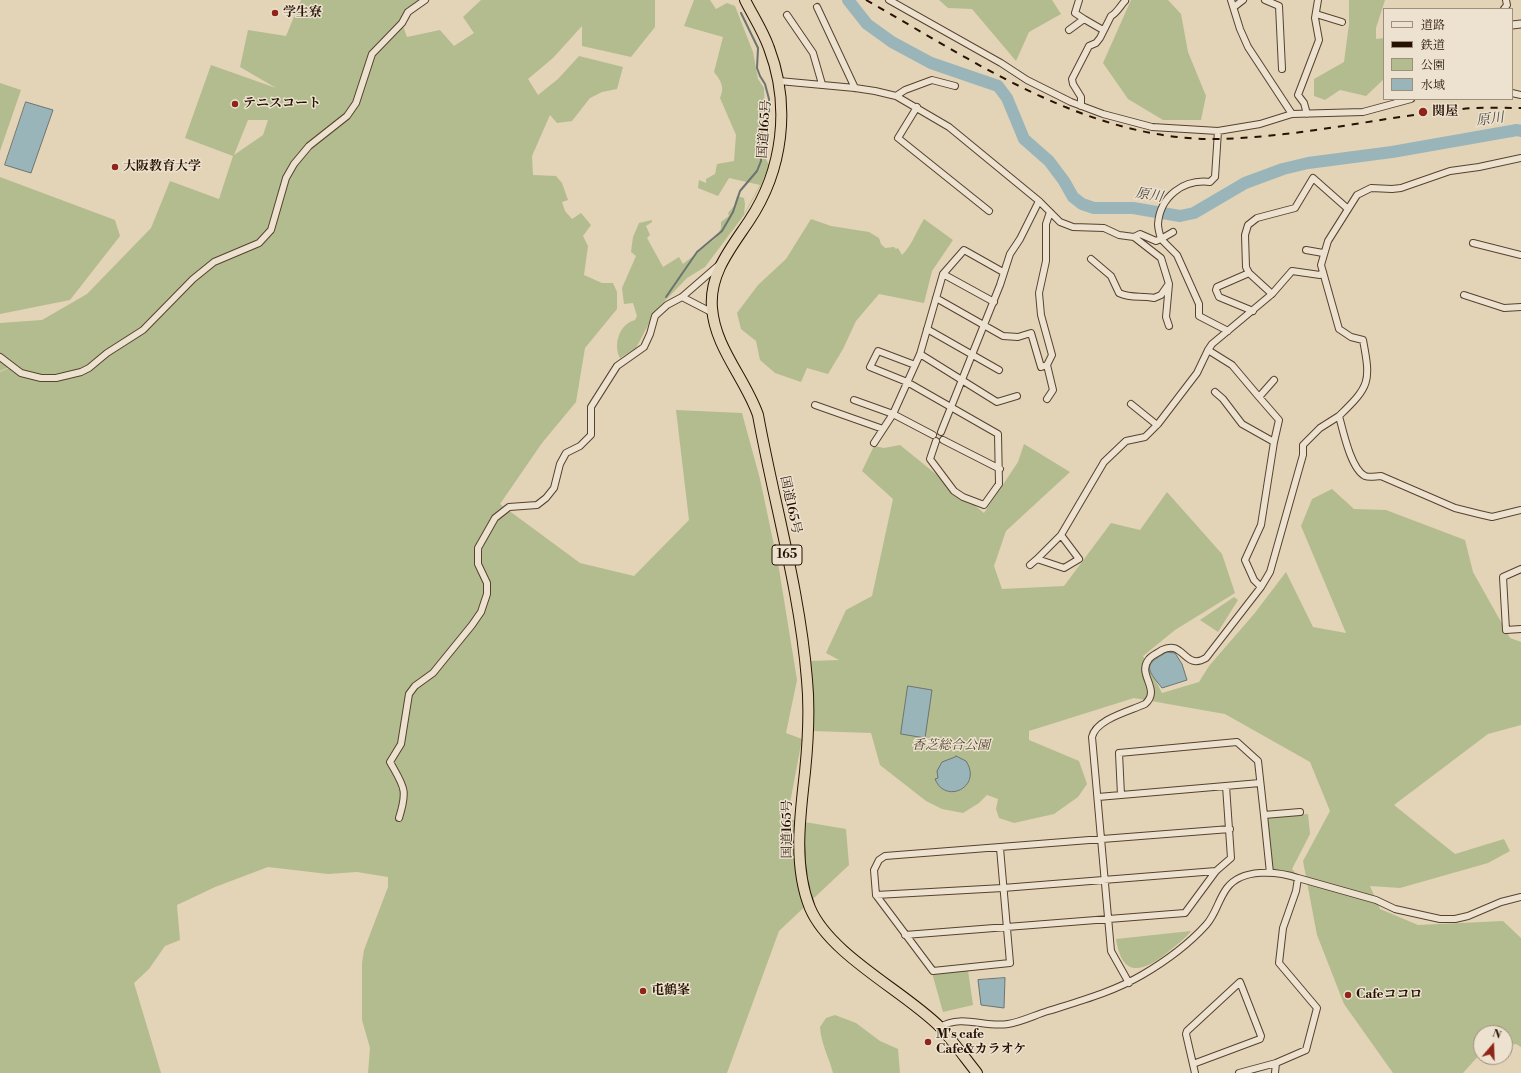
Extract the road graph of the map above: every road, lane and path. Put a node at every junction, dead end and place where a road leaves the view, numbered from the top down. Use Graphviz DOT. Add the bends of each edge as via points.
graph roads {
  1 [pos="425,0"];
  2 [pos="889,0"];
  3 [pos="1079,0"];
  4 [pos="1230,0"];
  5 [pos="1243,0"];
  6 [pos="1265,0"];
  7 [pos="1318,0"];
  8 [pos="1125,1"];
  9 [pos="748,2"];
  10 [pos="817,7"];
  11 [pos="1234,7"];
  12 [pos="1316,14"];
  13 [pos="787,15"];
  14 [pos="1084,19"];
  15 [pos="1342,22"];
  16 [pos="1069,30"];
  17 [pos="1103,30"];
  18 [pos="1282,69"];
  19 [pos="780,81"];
  20 [pos="822,84"];
  21 [pos="955,86"];
  22 [pos="855,88"];
  23 [pos="896,96"];
  24 [pos="1407,100"];
  25 [pos="1081,106"];
  26 [pos="917,108"];
  27 [pos="1292,114"];
  28 [pos="1307,114"];
  29 [pos="1218,131"];
  30 [pos="1521,158"];
  31 [pos="1040,201"];
  32 [pos="1348,209"];
  33 [pos="989,211"];
  34 [pos="1050,212"];
  35 [pos="1173,232"];
  36 [pos="1134,237"];
  37 [pos="1161,239"];
  38 [pos="1473,243"];
  39 [pos="1306,250"];
  40 [pos="1323,253"];
  41 [pos="1521,253"];
  42 [pos="1091,259"];
  43 [pos="720,264"];
  44 [pos="1003,272"];
  45 [pos="1323,272"];
  46 [pos="1249,273"];
  47 [pos="944,274"];
  48 [pos="1169,284"];
  49 [pos="1272,294"];
  50 [pos="1464,296"];
  51 [pos="682,297"];
  52 [pos="936,298"];
  53 [pos="994,302"];
  54 [pos="1521,307"];
  55 [pos="1253,311"];
  56 [pos="713,313"];
  57 [pos="985,326"];
  58 [pos="1169,326"];
  59 [pos="927,329"];
  60 [pos="1228,331"];
  61 [pos="1208,350"];
  62 [pos="920,354"];
  63 [pos="973,355"];
  64 [pos="0,357"];
  65 [pos="915,365"];
  66 [pos="1046,365"];
  67 [pos="999,370"];
  68 [pos="1274,380"];
  69 [pos="963,381"];
  70 [pos="907,382"];
  71 [pos="1215,392"];
  72 [pos="1017,396"];
  73 [pos="1259,397"];
  74 [pos="1047,399"];
  75 [pos="854,400"];
  76 [pos="1131,404"];
  77 [pos="815,405"];
  78 [pos="952,408"];
  79 [pos="893,414"];
  80 [pos="1339,416"];
  81 [pos="1157,425"];
  82 [pos="883,429"];
  83 [pos="942,432"];
  84 [pos="934,438"];
  85 [pos="943,440"];
  86 [pos="1274,442"];
  87 [pos="874,443"];
  88 [pos="1000,469"];
  89 [pos="1521,510"];
  90 [pos="1061,535"];
  91 [pos="1037,560"];
  92 [pos="1030,564"];
  93 [pos="1521,569"];
  94 [pos="1261,587"];
  95 [pos="1521,629"];
  96 [pos="1260,783"];
  97 [pos="1226,786"];
  98 [pos="1121,795"];
  99 [pos="1098,797"];
  100 [pos="1300,812"];
  101 [pos="1264,815"];
  102 [pos="399,818"];
  103 [pos="1230,829"];
  104 [pos="1101,838"];
  105 [pos="1000,848"];
  106 [pos="1216,871"];
  107 [pos="1270,873"];
  108 [pos="1298,878"];
  109 [pos="1105,879"];
  110 [pos="1003,888"];
  111 [pos="876,895"];
  112 [pos="1521,897"];
  113 [pos="1108,919"];
  114 [pos="1007,927"];
  115 [pos="905,935"];
  116 [pos="1128,983"];
  117 [pos="940,1027"];
  118 [pos="1276,1063"];
  119 [pos="1193,1064"];
  120 [pos="977,1073"];
  121 [pos="1195,1073"];
  122 [pos="1240,1073"];
  123 [pos="1275,1073"];
  1 -- 64 [label="street" via="408,12 402,23 372,54 356,103 347,116 309,146 294,164 286,178 275,221 271,230 259,243 214,262 193,279 144,330 107,352 81,372 56,378 41,378 11,368"];
  2 -- 25 [label="street" via="1027,80"];
  3 -- 14 [label="street" via="1075,13"];
  4 -- 11 [label="street"];
  5 -- 11 [label="street"];
  6 -- 18 [label="street" via="1279,6"];
  7 -- 12 [label="street"];
  8 -- 17 [label="street" via="1116,14 1111,16"];
  9 -- 19 [label="highway, 国道165号 / 165" via="770,48"];
  10 -- 22 [label="street"];
  11 -- 27 [label="street" via="1248,47"];
  12 -- 15 [label="street"];
  12 -- 28 [label="street" via="1319,40 1298,95"];
  13 -- 20 [label="street" via="813,53"];
  14 -- 16 [label="street"];
  14 -- 17 [label="street"];
  17 -- 25 [label="street" via="1096,43 1089,46 1072,79"];
  19 -- 20 [label="street"];
  19 -- 43 [label="highway, 国道165号 / 165" via="782,110 775,168 758,208"];
  20 -- 22 [label="street"];
  21 -- 23 [label="street" via="932,80"];
  22 -- 23 [label="street"];
  23 -- 26 [label="street"];
  24 -- 28 [label="street" via="1363,112"];
  25 -- 29 [label="street" via="1152,127"];
  26 -- 31 [label="street" via="949,127"];
  26 -- 33 [label="street" via="898,138"];
  27 -- 28 [label="street"];
  27 -- 29 [label="street" via="1260,124"];
  29 -- 37 [label="street" via="1215,177 1210,182 1190,183 1171,193 1158,224"];
  30 -- 32 [label="street" via="1450,171 1401,188 1371,188 1362,191"];
  31 -- 34 [label="street"];
  31 -- 44 [label="street" via="1010,254"];
  32 -- 40 [label="street"];
  32 -- 46 [label="street" via="1313,178 1295,208 1257,218 1248,225 1245,235 1246,267"];
  34 -- 36 [label="street" via="1060,222 1073,227 1104,228 1118,236"];
  34 -- 66 [label="street" via="1046,224 1046,261 1039,293 1041,315 1052,355"];
  35 -- 37 [label="street"];
  36 -- 37 [label="street" via="1140,234 1156,241"];
  36 -- 48 [label="street" via="1162,258"];
  37 -- 60 [label="street" via="1177,255 1199,304 1199,316"];
  38 -- 41 [label="street"];
  39 -- 40 [label="street"];
  40 -- 45 [label="street"];
  42 -- 48 [label="street" via="1111,276 1118,293 1128,297 1154,298 1161,295"];
  43 -- 51 [label="street"];
  43 -- 56 [label="highway, 国道165号 / 165" via="711,307"];
  44 -- 47 [label="street" via="964,250"];
  44 -- 53 [label="street"];
  45 -- 49 [label="street" via="1320,275 1292,270"];
  45 -- 80 [label="street" via="1339,329 1351,337 1363,340 1368,370 1361,394"];
  46 -- 49 [label="street"];
  46 -- 55 [label="street" via="1216,290 1220,297"];
  47 -- 52 [label="street"];
  47 -- 53 [label="street"];
  48 -- 58 [label="street" via="1166,317"];
  49 -- 55 [label="street"];
  50 -- 54 [label="street" via="1504,308"];
  51 -- 56 [label="street"];
  51 -- 102 [label="street" via="666,305 655,316 644,347 617,366 591,407 591,435 580,446 566,453 560,464 554,488 546,498 537,505 510,508 495,518 486,533 478,548 478,564 487,583 487,594 481,612 433,673 415,686 409,694 401,744 390,762 403,785 405,798"];
  52 -- 57 [label="street"];
  52 -- 59 [label="street"];
  53 -- 57 [label="street"];
  55 -- 60 [label="street"];
  56 -- 117 [label="highway, 国道165号 / 165" via="717,336 752,396 758,415 804,642 809,726 800,801 799,843 810,908 830,938"];
  57 -- 63 [label="street"];
  57 -- 66 [label="street" via="1003,336 1018,337 1031,333 1041,367"];
  59 -- 62 [label="street"];
  59 -- 63 [label="street"];
  60 -- 61 [label="street"];
  61 -- 73 [label="street" via="1232,365"];
  61 -- 81 [label="street" via="1197,373"];
  62 -- 65 [label="street"];
  62 -- 69 [label="street"];
  63 -- 67 [label="street"];
  63 -- 69 [label="street"];
  65 -- 70 [label="street"];
  65 -- 70 [label="street" via="878,351 870,367"];
  66 -- 74 [label="street" via="1053,390"];
  68 -- 73 [label="street"];
  69 -- 72 [label="street" via="997,402"];
  69 -- 78 [label="street"];
  70 -- 78 [label="street"];
  70 -- 79 [label="street"];
  71 -- 86 [label="street" via="1223,398 1242,424"];
  73 -- 86 [label="street" via="1279,420"];
  75 -- 79 [label="street"];
  76 -- 81 [label="street"];
  77 -- 82 [label="street"];
  78 -- 83 [label="street"];
  78 -- 88 [label="street" via="998,434"];
  79 -- 82 [label="street"];
  79 -- 84 [label="street"];
  80 -- 89 [label="street" via="1355,465 1365,476 1381,476 1455,508 1492,517"];
  80 -- 94 [label="street" via="1320,428 1303,445 1303,456 1270,572"];
  81 -- 90 [label="street" via="1145,437 1126,441 1104,462"];
  82 -- 87 [label="street"];
  83 -- 84 [label="street" via="937,431"];
  83 -- 85 [label="street"];
  84 -- 85 [label="street" via="940,442"];
  84 -- 88 [label="street" via="930,459 954,491 963,497 984,505 999,484"];
  85 -- 88 [label="street"];
  86 -- 94 [label="street" via="1261,525 1244,560 1254,580"];
  90 -- 91 [label="street"];
  90 -- 91 [label="street" via="1079,558 1064,568"];
  91 -- 92 [label="street"];
  93 -- 95 [label="street" via="1503,577 1506,630"];
  94 -- 99 [label="street" via="1206,658 1196,662 1172,647 1151,657 1145,666 1145,676 1152,689 1149,701 1096,727 1092,737"];
  96 -- 97 [label="street"];
  96 -- 98 [label="street" via="1258,761 1237,742 1119,753"];
  96 -- 101 [label="street"];
  97 -- 98 [label="street"];
  97 -- 103 [label="street"];
  98 -- 99 [label="street"];
  99 -- 104 [label="street"];
  100 -- 101 [label="street"];
  101 -- 107 [label="street"];
  103 -- 104 [label="street"];
  103 -- 106 [label="street" via="1231,858"];
  104 -- 105 [label="street"];
  104 -- 109 [label="street"];
  105 -- 110 [label="street"];
  105 -- 111 [label="street" via="885,856 879,860 874,870"];
  106 -- 109 [label="street"];
  106 -- 113 [label="street" via="1185,913"];
  107 -- 108 [label="street"];
  107 -- 116 [label="street" via="1247,876 1235,881 1227,888 1213,916 1182,950"];
  108 -- 112 [label="street" via="1376,900 1395,909 1440,919 1468,916 1501,902"];
  108 -- 118 [label="street" via="1283,928 1279,963 1317,1008 1306,1050"];
  109 -- 110 [label="street"];
  109 -- 113 [label="street"];
  110 -- 111 [label="street"];
  110 -- 114 [label="street"];
  111 -- 115 [label="street"];
  113 -- 114 [label="street"];
  113 -- 116 [label="street" via="1111,951"];
  114 -- 115 [label="street"];
  114 -- 115 [label="street" via="1010,964 933,971"];
  116 -- 117 [label="street" via="1088,999 1007,1024 948,1022"];
  117 -- 120 [label="highway, 国道165号 / 165"];
  118 -- 122 [label="street"];
  118 -- 123 [label="street"];
  119 -- 119 [label="street" via="1260,1039 1240,982 1187,1031"];
  119 -- 121 [label="street"];
}
